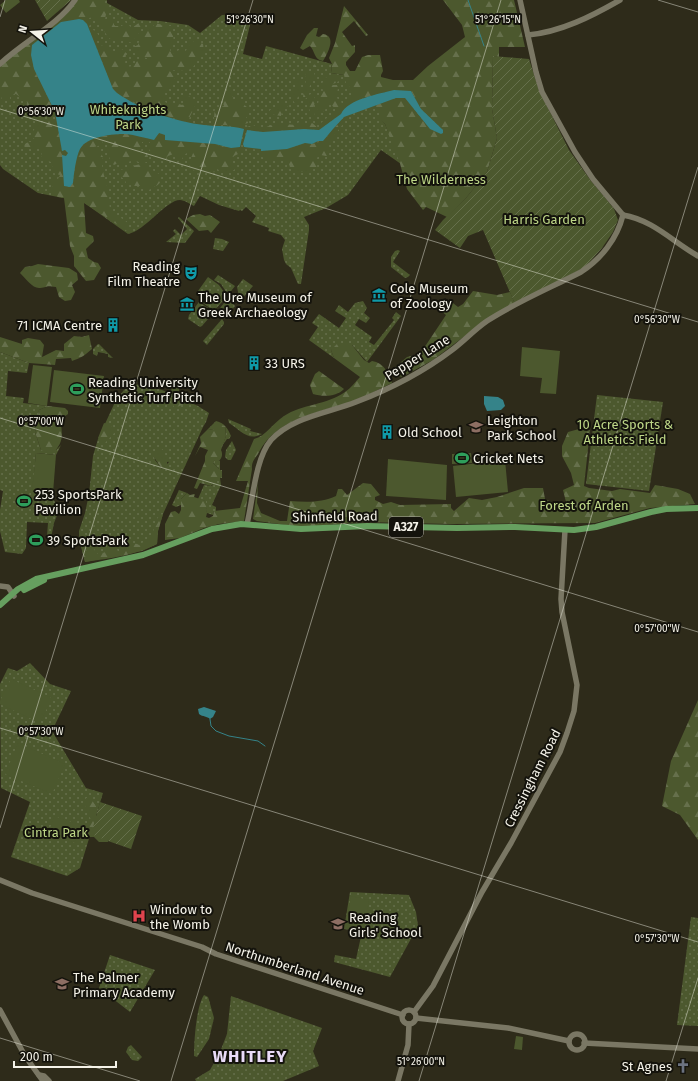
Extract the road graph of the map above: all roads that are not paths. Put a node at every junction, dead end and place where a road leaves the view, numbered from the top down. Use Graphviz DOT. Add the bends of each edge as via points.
graph roads {
  1 [pos="75,0"];
  2 [pos="520,0"];
  3 [pos="620,0"];
  4 [pos="528,35"];
  5 [pos="0,64"];
  6 [pos="623,215"];
  7 [pos="698,256"];
  8 [pos="698,508"];
  9 [pos="247,524"];
  10 [pos="565,530"];
  11 [pos="0,586"];
  12 [pos="13,595"];
  13 [pos="0,604"];
  14 [pos="0,610"];
  15 [pos="0,880"];
  16 [pos="0,1010"];
  17 [pos="414,1012"];
  18 [pos="402,1015"];
  19 [pos="416,1018"];
  20 [pos="409,1024"];
  21 [pos="569,1041"];
  22 [pos="584,1043"];
  23 [pos="698,1050"];
  24 [pos="39,1075"];
  25 [pos="43,1081"];
  26 [pos="49,1081"];
  27 [pos="398,1081"];
  1 -- 5 [label="street" via="61,16"];
  2 -- 4 [label="street"];
  3 -- 4 [label="street" via="555,30"];
  4 -- 6 [label="street" via="540,87 551,110 593,179"];
  6 -- 7 [label="street" via="653,226"];
  6 -- 9 [label="street, Pepper Lane" via="616,235 606,249 581,272 488,320 446,354 400,382 367,398 301,420 281,431 267,445 260,461"];
  8 -- 10 [label="main road, Shinfield Road / A327" via="666,509 596,528"];
  9 -- 10 [label="main road, Shinfield Road / A327" via="301,529 367,526"];
  9 -- 12 [label="main road, Shinfield Road / A327" via="212,529 143,554 62,572"];
  10 -- 17 [label="street, Cressingham Road" via="562,612 577,685 571,722 560,752 511,843 433,986"];
  11 -- 12 [label="street" via="8,587"];
  12 -- 13 [label="main road, A327"];
  12 -- 14 [label="main road, A327"];
  15 -- 18 [label="street, Northumberland Avenue" via="32,893"];
  16 -- 24 [label="street" via="25,1056"];
  17 -- 18 [label="street" via="408,1010"];
  17 -- 19 [label="street"];
  18 -- 20 [label="street" via="403,1020"];
  19 -- 20 [label="street"];
  19 -- 21 [label="street" via="508,1028"];
  20 -- 27 [label="street" via="408,1045"];
  21 -- 22 [label="street" via="574,1035 579,1035 584,1039"];
  21 -- 22 [label="street" via="571,1048 575,1050 582,1048"];
  22 -- 23 [label="street"];
  24 -- 25 [label="street"];
  24 -- 26 [label="street"];
}
